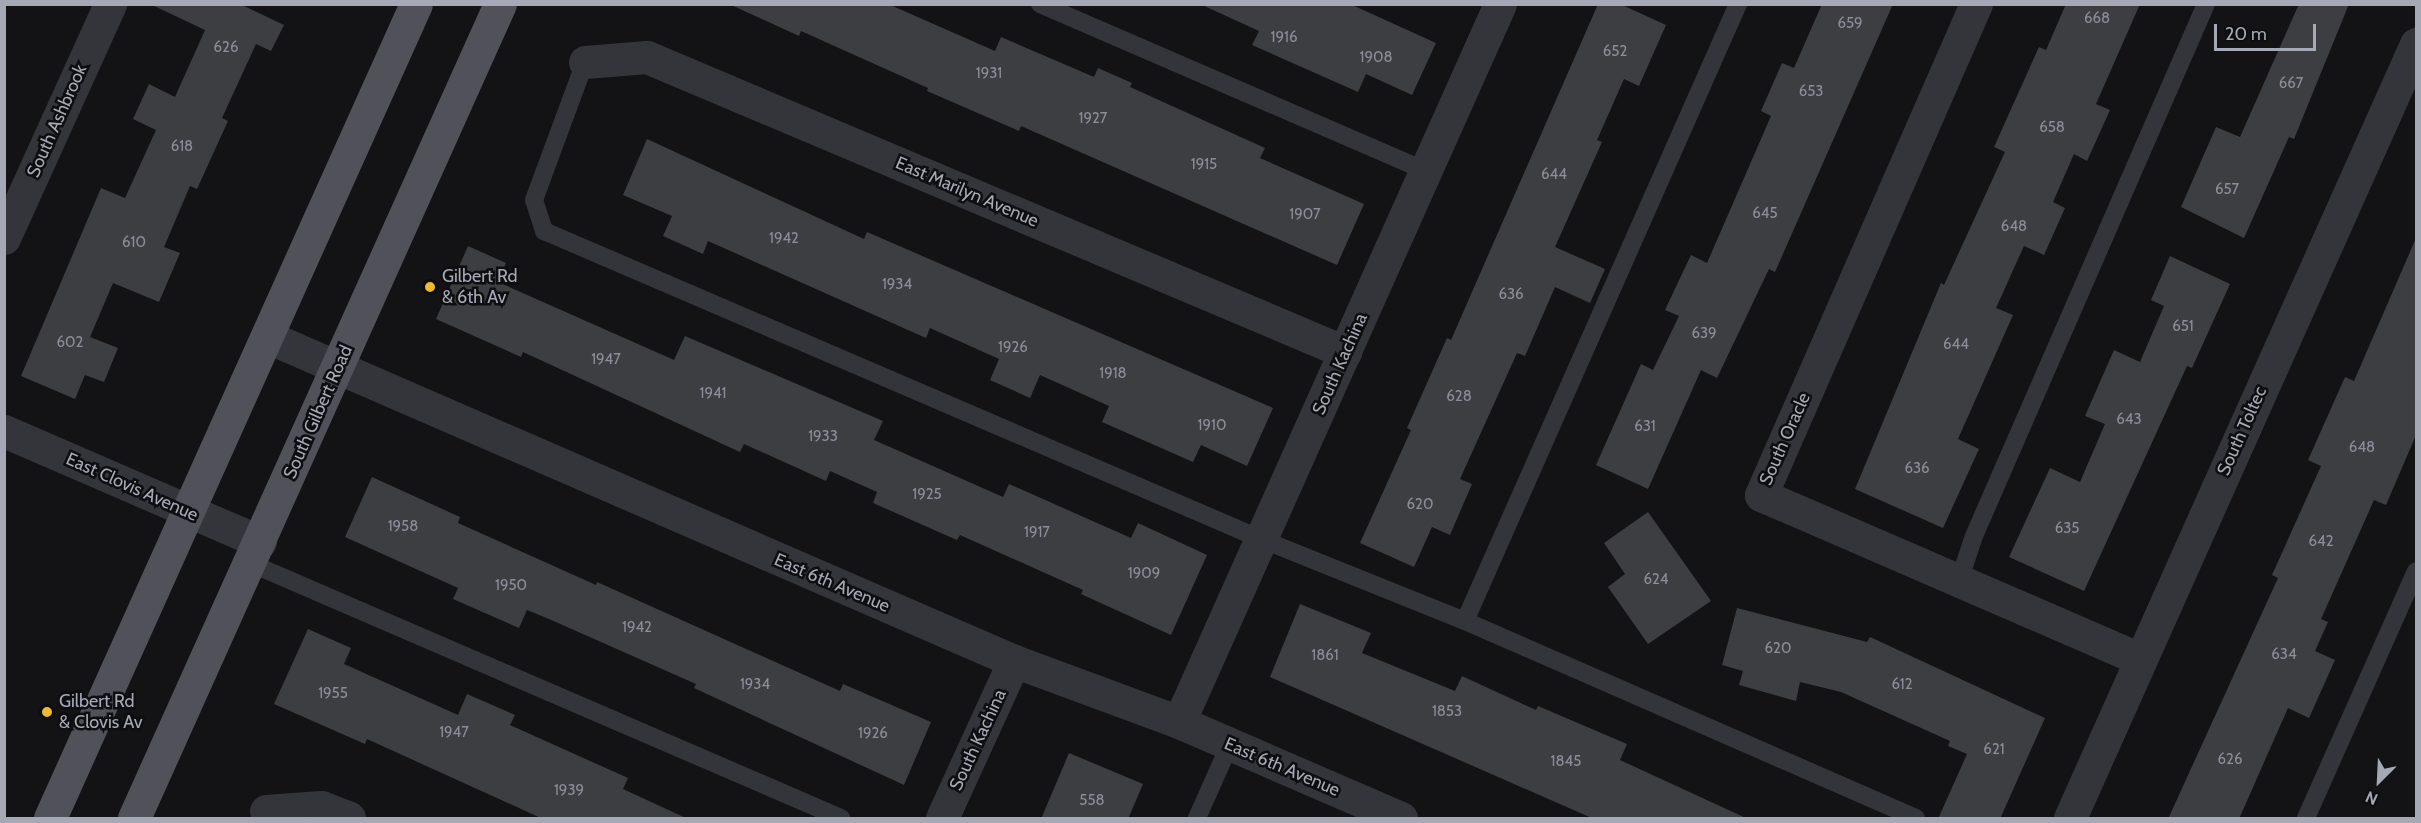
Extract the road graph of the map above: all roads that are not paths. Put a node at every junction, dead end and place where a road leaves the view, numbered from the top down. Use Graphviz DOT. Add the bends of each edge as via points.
graph roads {
  1 [pos="110,4"];
  2 [pos="416,4"];
  3 [pos="500,4"];
  4 [pos="1040,4"];
  5 [pos="1500,4"];
  6 [pos="1738,4"];
  7 [pos="1976,4"];
  8 [pos="2206,4"];
  9 [pos="2416,44"];
  10 [pos="585,62"];
  11 [pos="1425,171"];
  12 [pos="4,238"];
  13 [pos="268,338"];
  14 [pos="1345,352"];
  15 [pos="337,367"];
  16 [pos="4,431"];
  17 [pos="188,512"];
  18 [pos="1261,539"];
  19 [pos="255,552"];
  20 [pos="2416,571"];
  21 [pos="1959,581"];
  22 [pos="1465,621"];
  23 [pos="2140,658"];
  24 [pos="1014,661"];
  25 [pos="1179,722"];
  26 [pos="1230,744"];
  27 [pos="264,815"];
  28 [pos="50,819"];
  29 [pos="134,819"];
  30 [pos="349,819"];
  31 [pos="842,819"];
  32 [pos="942,819"];
  33 [pos="1197,819"];
  34 [pos="1401,819"];
  35 [pos="1916,819"];
  36 [pos="2070,819"];
  37 [pos="2306,819"];
  1 -- 12 [label="street, South Ashbrook"];
  2 -- 13 [label="main road"];
  3 -- 15 [label="main road, South Gilbert Road"];
  4 -- 11 [label="lane"];
  5 -- 11 [label="street, South Kachina"];
  6 -- 22 [label="lane"];
  7 -- 21 [label="street, South Oracle" via="1761,495"];
  8 -- 21 [label="lane" via="1974,536"];
  9 -- 23 [label="street, South Toltec"];
  10 -- 14 [label="street, East Marilyn Avenue" via="647,57"];
  10 -- 18 [label="lane" via="534,200 544,231"];
  11 -- 14 [label="street, South Kachina"];
  13 -- 15 [label="street, East 6th Avenue"];
  13 -- 17 [label="main road"];
  14 -- 18 [label="street, South Kachina"];
  15 -- 19 [label="main road, South Gilbert Road"];
  15 -- 24 [label="street, East 6th Avenue"];
  16 -- 17 [label="street, East Clovis Avenue"];
  17 -- 19 [label="street, East Clovis Avenue"];
  17 -- 28 [label="main road"];
  18 -- 22 [label="lane"];
  18 -- 25 [label="street, South Kachina"];
  19 -- 29 [label="main road, South Gilbert Road"];
  19 -- 31 [label="lane"];
  20 -- 37 [label="lane"];
  21 -- 23 [label="street, South Oracle"];
  22 -- 35 [label="lane"];
  23 -- 36 [label="street, South Toltec"];
  24 -- 25 [label="street, East 6th Avenue"];
  24 -- 32 [label="street, South Kachina"];
  25 -- 26 [label="street, East 6th Avenue"];
  26 -- 33 [label="lane"];
  26 -- 34 [label="street, East 6th Avenue"];
  27 -- 30 [label="street" via="321,807"];
}
